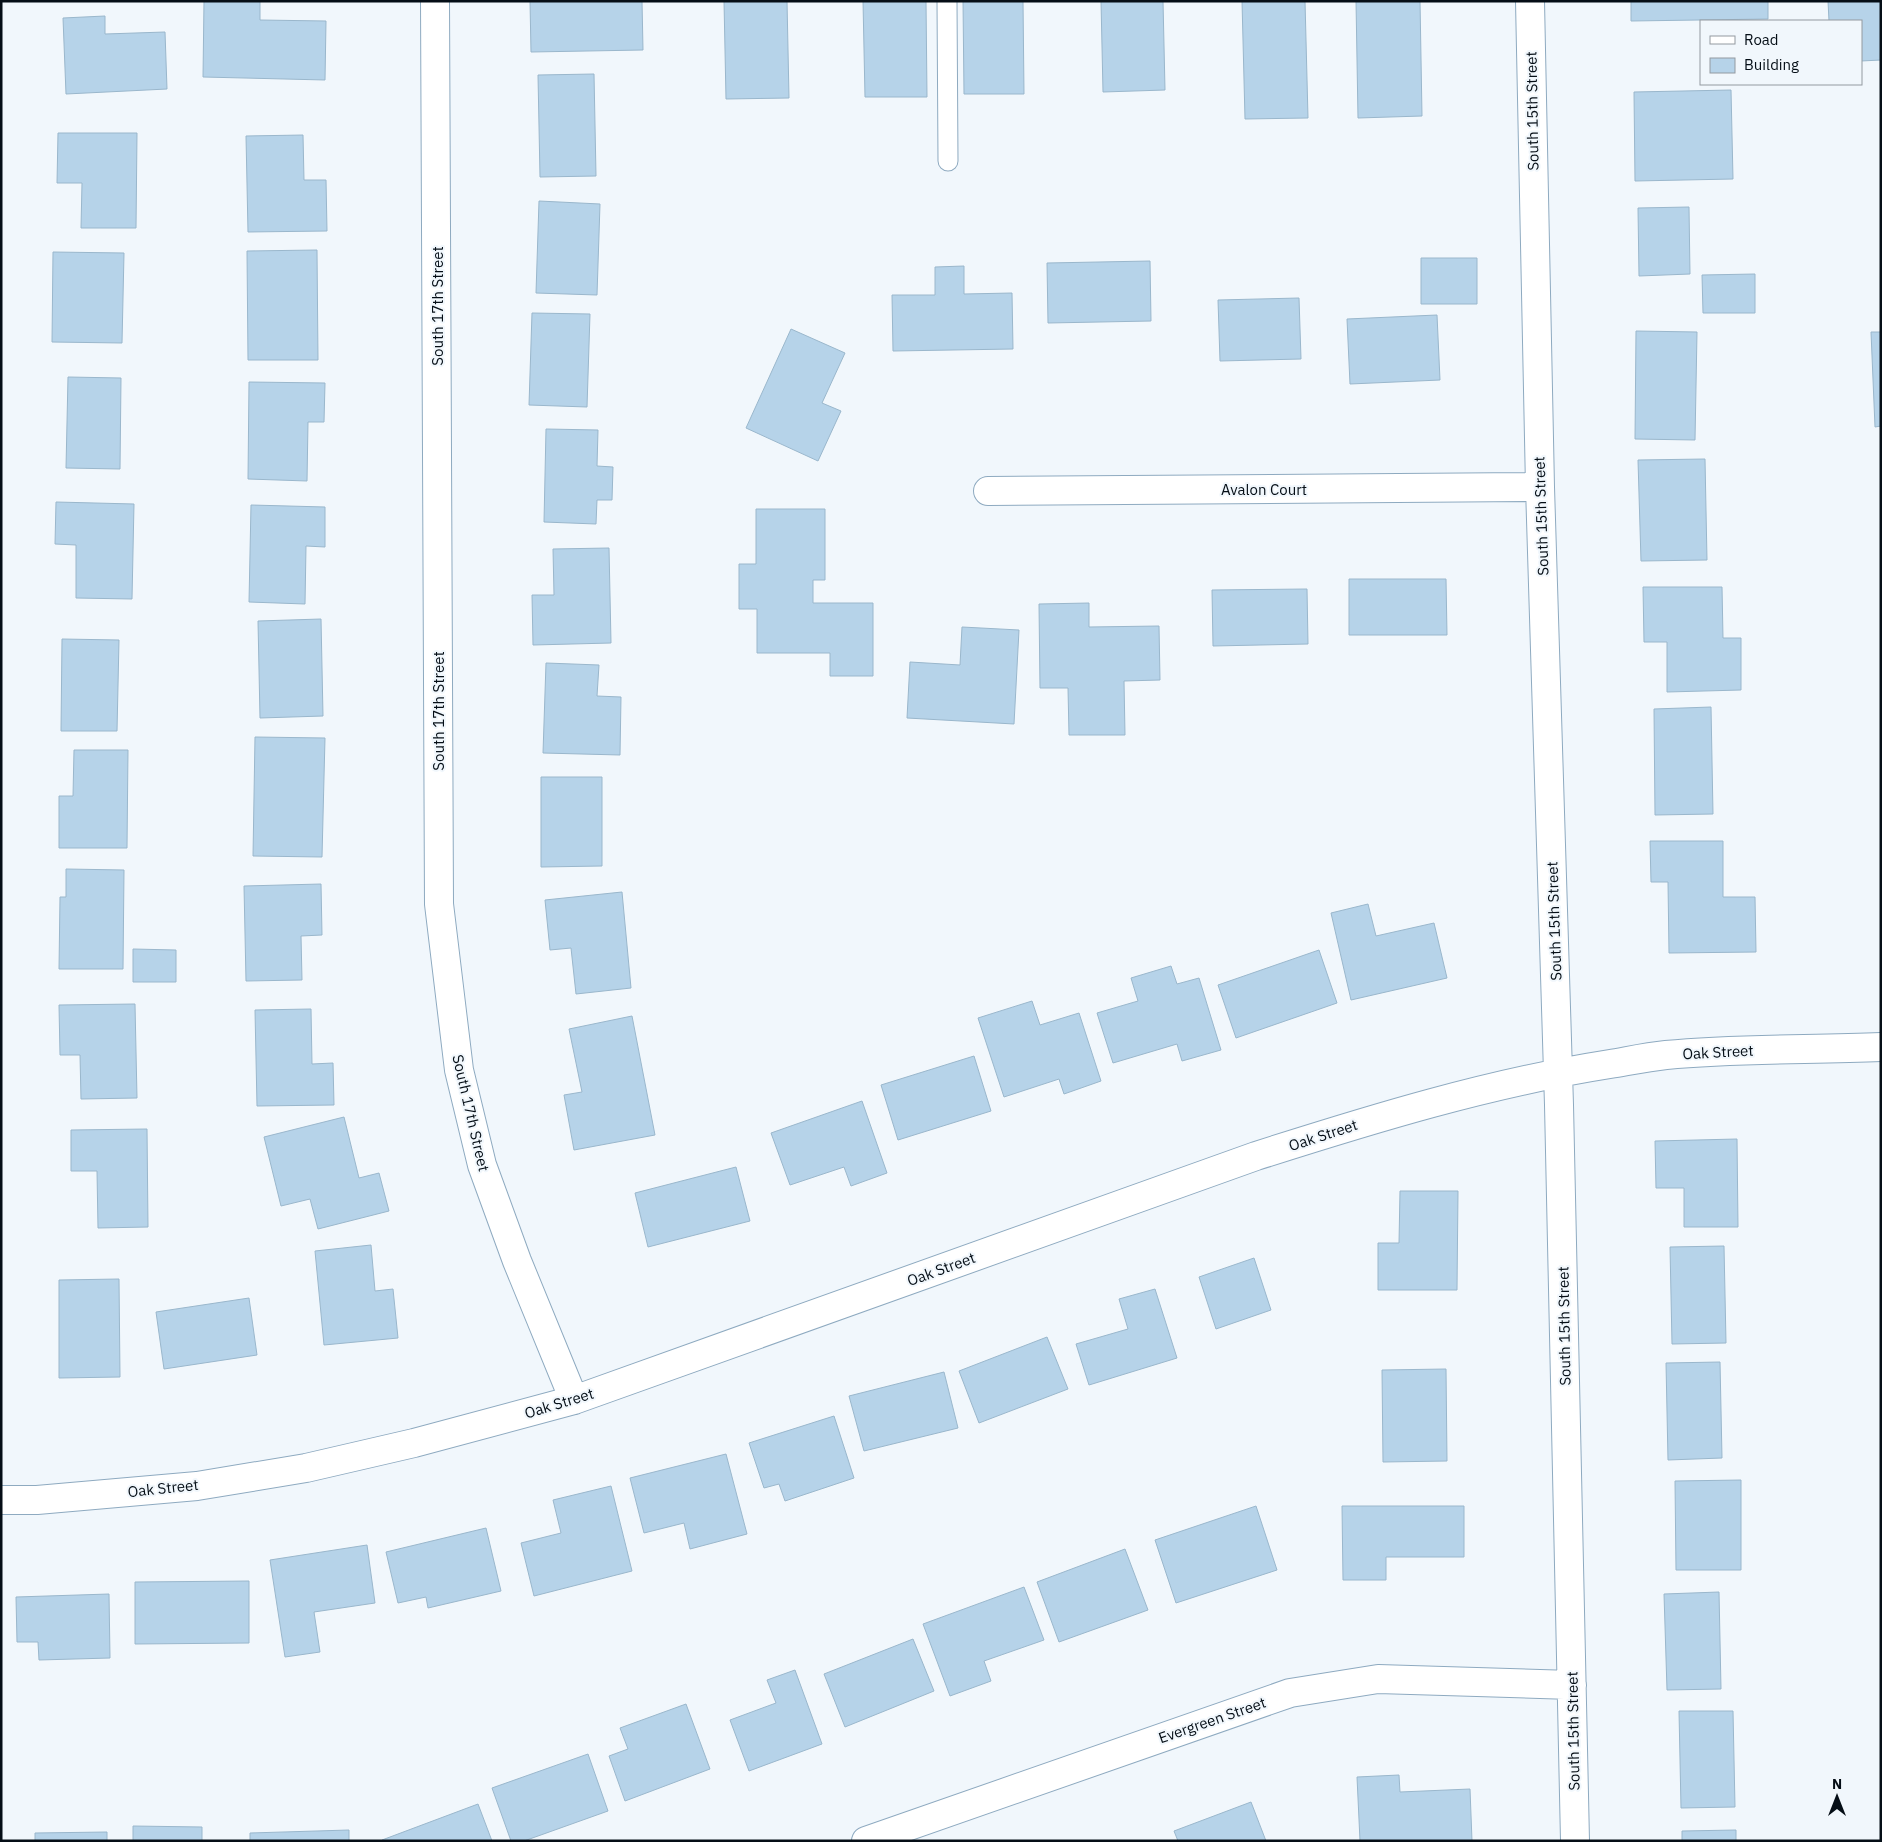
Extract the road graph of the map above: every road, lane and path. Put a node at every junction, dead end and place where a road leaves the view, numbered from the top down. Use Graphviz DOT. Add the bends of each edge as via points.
graph roads {
  1 [pos="435,1"];
  2 [pos="947,1"];
  3 [pos="1530,1"];
  4 [pos="948,160"];
  5 [pos="1540,487"];
  6 [pos="988,491"];
  7 [pos="1881,1047"];
  8 [pos="1558,1072"];
  9 [pos="574,1400"];
  10 [pos="1,1500"];
  11 [pos="1572,1685"];
  12 [pos="866,1841"];
  13 [pos="1575,1841"];
  1 -- 9 [label="street, South 17th Street" via="439,904 459,1070 482,1165"];
  2 -- 4 [label="lane"];
  3 -- 5 [label="street, South 15th Street"];
  5 -- 6 [label="street, Avalon Court"];
  5 -- 8 [label="street, South 15th Street"];
  7 -- 8 [label="street, Oak Street" via="1665,1055"];
  8 -- 9 [label="street, Oak Street" via="1362,1122 1256,1156"];
  8 -- 11 [label="street, South 15th Street"];
  9 -- 10 [label="street, Oak Street" via="306,1468 197,1486 37,1500"];
  11 -- 12 [label="street, Evergreen Street" via="1378,1680 1290,1692"];
  11 -- 13 [label="street, South 15th Street"];
}
